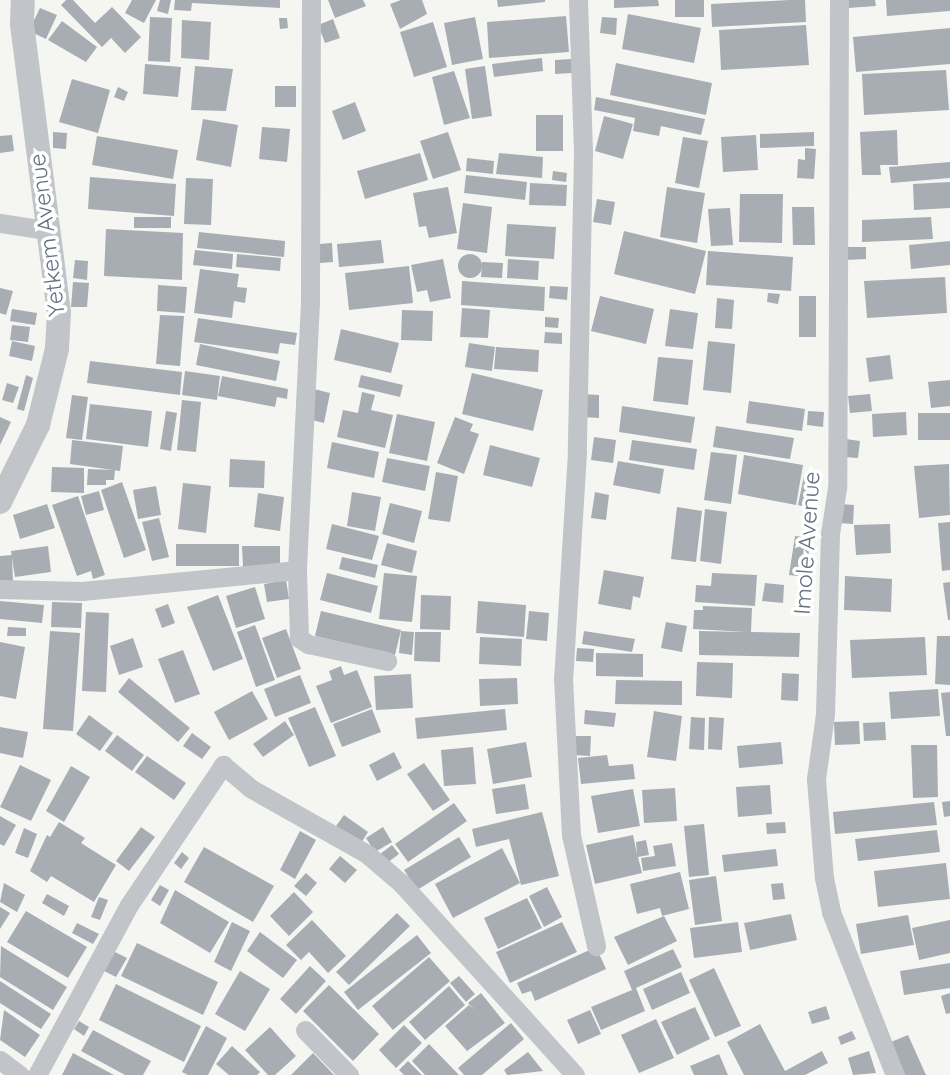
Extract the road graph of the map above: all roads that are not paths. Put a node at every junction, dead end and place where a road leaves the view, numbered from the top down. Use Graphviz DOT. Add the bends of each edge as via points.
graph roads {
  1 [pos="23,0"];
  2 [pos="311,0"];
  3 [pos="578,0"];
  4 [pos="839,0"];
  5 [pos="0,223"];
  6 [pos="46,230"];
  7 [pos="0,502"];
  8 [pos="297,570"];
  9 [pos="0,589"];
  10 [pos="387,660"];
  11 [pos="596,946"];
  12 [pos="305,1030"];
  13 [pos="0,1060"];
  14 [pos="20,1075"];
  15 [pos="37,1075"];
  16 [pos="349,1075"];
  17 [pos="575,1075"];
  18 [pos="895,1075"];
  1 -- 6 [label="street, Yetkem Avenue"];
  2 -- 8 [label="street" via="310,302"];
  3 -- 11 [label="street" via="583,154 577,452 563,678 571,835"];
  4 -- 18 [label="street, Imole Avenue" via="837,488 830,534 825,714 816,779 831,912"];
  5 -- 6 [label="street"];
  6 -- 7 [label="street, Yetkem Avenue" via="59,313 57,349 38,425"];
  8 -- 9 [label="street" via="82,591"];
  8 -- 10 [label="street" via="299,638"];
  12 -- 16 [label="street"];
  13 -- 14 [label="street"];
  15 -- 17 [label="street" via="129,905 223,765 250,788 366,854 401,883"];
}
